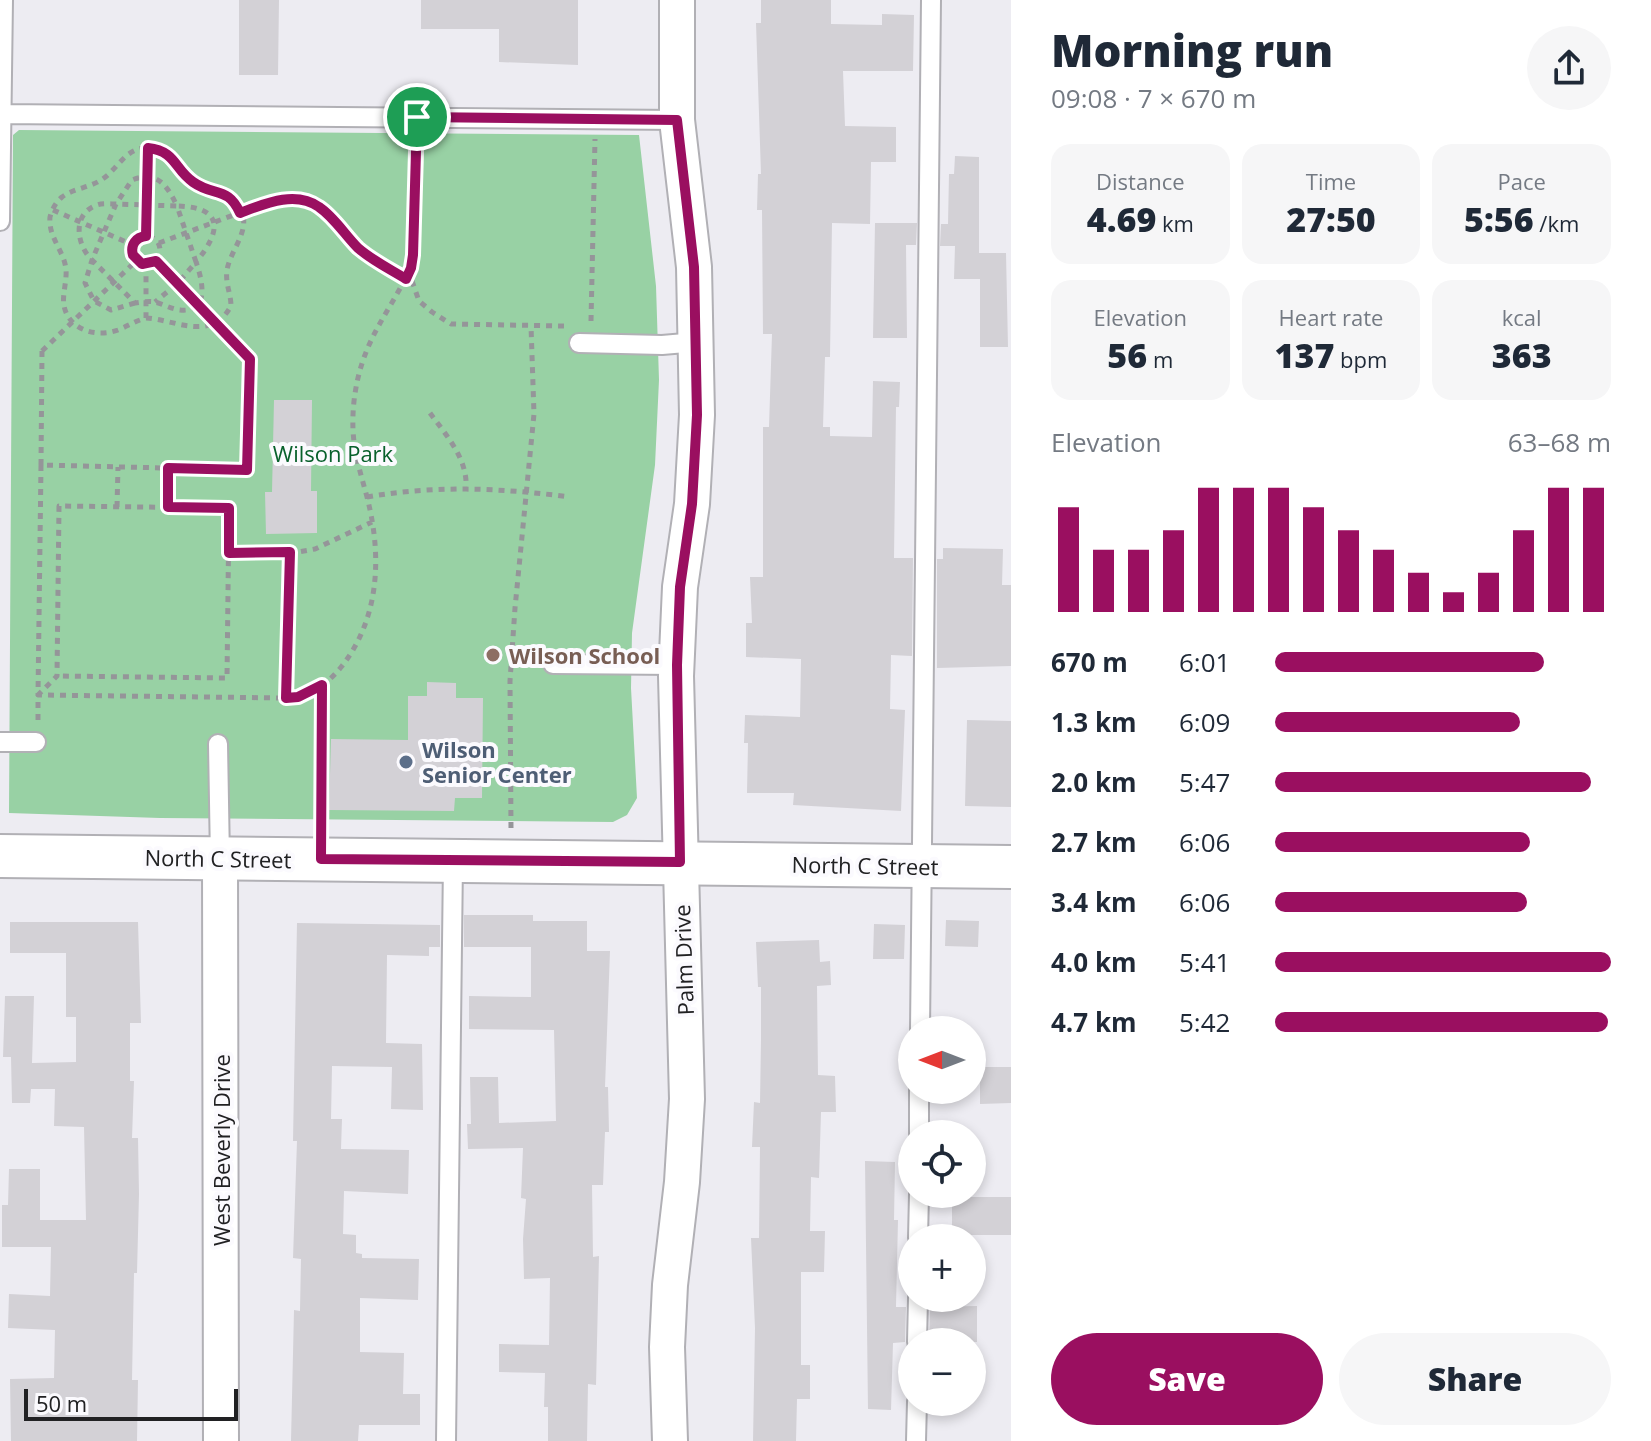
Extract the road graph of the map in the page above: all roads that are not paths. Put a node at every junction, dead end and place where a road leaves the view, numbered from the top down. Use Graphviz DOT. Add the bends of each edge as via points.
graph roads {
  1 [pos="3,0"];
  2 [pos="677,0"];
  3 [pos="931,0"];
  4 [pos="1,114"];
  5 [pos="677,120"];
  6 [pos="0,221"];
  7 [pos="577,335"];
  8 [pos="697,342"];
  9 [pos="553,664"];
  10 [pos="677,665"];
  11 [pos="0,742"];
  12 [pos="36,742"];
  13 [pos="218,744"];
  14 [pos="0,856"];
  15 [pos="220,859"];
  16 [pos="453,861"];
  17 [pos="680,862"];
  18 [pos="922,866"];
  19 [pos="1011,867"];
  20 [pos="920,1016"];
  21 [pos="917,1416"];
  22 [pos="221,1441"];
  23 [pos="446,1441"];
  24 [pos="670,1441"];
  25 [pos="916,1441"];
  1 -- 4 [label="lane"];
  2 -- 5 [label="street, Palm Drive"];
  3 -- 18 [label="lane"];
  4 -- 5 [label="lane"];
  4 -- 6 [label="lane"];
  5 -- 8 [label="street, Palm Drive"];
  7 -- 8 [label="lane" via="662,345"];
  8 -- 10 [label="street, Palm Drive" via="693,489 680,587"];
  9 -- 10 [label="lane"];
  10 -- 17 [label="street, Palm Drive"];
  11 -- 12 [label="lane"];
  13 -- 15 [label="lane"];
  14 -- 15 [label="street, North C Street"];
  15 -- 16 [label="street, North C Street"];
  15 -- 22 [label="street, West Beverly Drive"];
  16 -- 17 [label="street, North C Street"];
  16 -- 23 [label="lane"];
  17 -- 18 [label="street, North C Street"];
  17 -- 24 [label="street, Palm Drive" via="687,1099 670,1285"];
  18 -- 19 [label="street, North C Street"];
  18 -- 20 [label="lane"];
  21 -- 25 [label="lane"];
}
